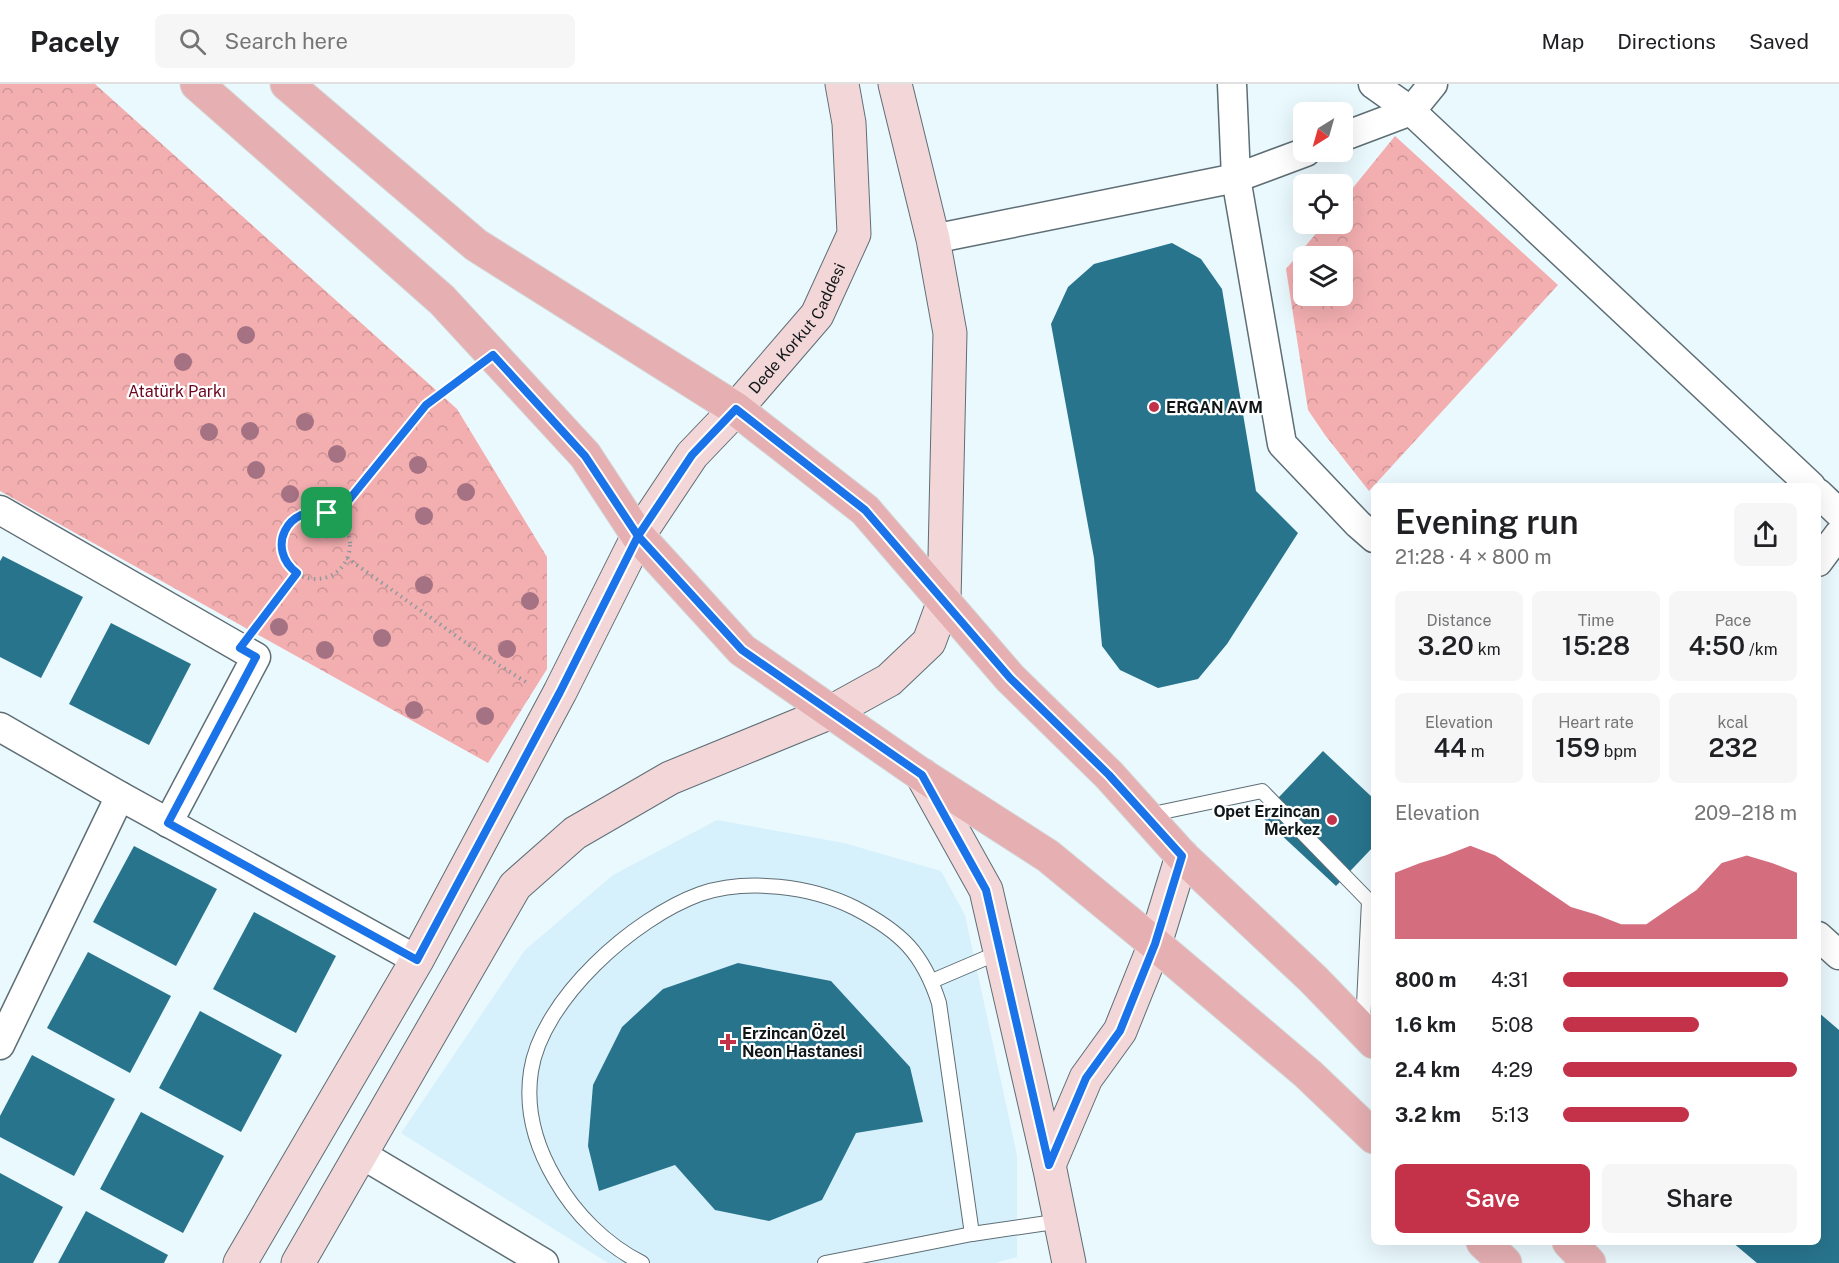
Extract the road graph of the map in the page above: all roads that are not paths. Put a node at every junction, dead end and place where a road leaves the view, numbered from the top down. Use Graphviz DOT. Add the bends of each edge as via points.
graph roads {
  1 [pos="197,84"];
  2 [pos="287,84"];
  3 [pos="842,84"];
  4 [pos="895,84"];
  5 [pos="1232,84"];
  6 [pos="1372,84"];
  7 [pos="1433,84"];
  8 [pos="1411,111"];
  9 [pos="1353,133"];
  10 [pos="1293,157"];
  11 [pos="1236,178"];
  12 [pos="933,239"];
  13 [pos="736,409"];
  14 [pos="1808,483"];
  15 [pos="1821,496"];
  16 [pos="0,510"];
  17 [pos="1839,513"];
  18 [pos="1839,534"];
  19 [pos="1371,535"];
  20 [pos="638,536"];
  21 [pos="1821,558"];
  22 [pos="944,601"];
  23 [pos="831,712"];
  24 [pos="0,727"];
  25 [pos="922,775"];
  26 [pos="120,796"];
  27 [pos="1145,816"];
  28 [pos="168,823"];
  29 [pos="1182,856"];
  30 [pos="1821,939"];
  31 [pos="1155,944"];
  32 [pos="1000,952"];
  33 [pos="1839,954"];
  34 [pos="417,960"];
  35 [pos="932,981"];
  36 [pos="1368,1036"];
  37 [pos="0,1045"];
  38 [pos="1371,1134"];
  39 [pos="360,1154"];
  40 [pos="1049,1165"];
  41 [pos="1061,1221"];
  42 [pos="972,1234"];
  43 [pos="1487,1245"];
  44 [pos="1572,1245"];
  45 [pos="240,1263"];
  46 [pos="298,1263"];
  47 [pos="544,1263"];
  48 [pos="642,1263"];
  49 [pos="825,1263"];
  50 [pos="1069,1263"];
  51 [pos="1505,1263"];
  52 [pos="1589,1263"];
  1 -- 20 [label="main road" via="442,300 585,456"];
  2 -- 13 [label="main road" via="476,245"];
  3 -- 13 [label="main road, Dede Korkut Caddesi" via="849,123 854,234 817,315"];
  4 -- 12 [label="main road"];
  5 -- 11 [label="street"];
  6 -- 8 [label="street"];
  7 -- 8 [label="street"];
  8 -- 9 [label="street"];
  8 -- 14 [label="street"];
  10 -- 11 [label="street"];
  11 -- 12 [label="street"];
  11 -- 19 [label="street" via="1282,444"];
  12 -- 22 [label="main road" via="950,333"];
  13 -- 20 [label="main road, Dede Korkut Caddesi" via="692,455"];
  13 -- 22 [label="main road" via="865,510"];
  15 -- 17 [label="street"];
  16 -- 28 [label="street" via="256,657"];
  18 -- 21 [label="street"];
  20 -- 23 [label="main road" via="742,650"];
  20 -- 34 [label="main road, Dede Korkut Caddesi"];
  22 -- 23 [label="main road" via="929,642 890,680"];
  22 -- 27 [label="main road" via="1010,678"];
  23 -- 25 [label="main road"];
  23 -- 39 [label="main road" via="670,778 574,833 515,886"];
  24 -- 26 [label="street"];
  25 -- 31 [label="main road" via="1048,856"];
  25 -- 32 [label="main road" via="986,890"];
  26 -- 28 [label="street"];
  26 -- 37 [label="street"];
  27 -- 29 [label="main road"];
  27 -- 36 [label="lane" via="1262,791 1369,901"];
  28 -- 34 [label="street"];
  29 -- 31 [label="main road"];
  29 -- 36 [label="main road"];
  30 -- 33 [label="street"];
  31 -- 38 [label="main road" via="1308,1074"];
  31 -- 40 [label="main road" via="1120,1031 1086,1078"];
  32 -- 35 [label="lane"];
  32 -- 40 [label="main road"];
  34 -- 45 [label="main road, Dede Korkut Caddesi"];
  35 -- 42 [label="lane" via="939,1003"];
  35 -- 48 [label="lane" via="910,947 883,923 820,895 764,886 701,894 671,908 633,932 588,971 564,1000 536,1049 529,1108 547,1166 574,1208 611,1244"];
  39 -- 46 [label="main road"];
  39 -- 47 [label="street"];
  40 -- 41 [label="main road"];
  41 -- 42 [label="lane"];
  41 -- 50 [label="main road"];
  42 -- 49 [label="lane"];
  43 -- 51 [label="main road"];
  44 -- 52 [label="main road"];
}
